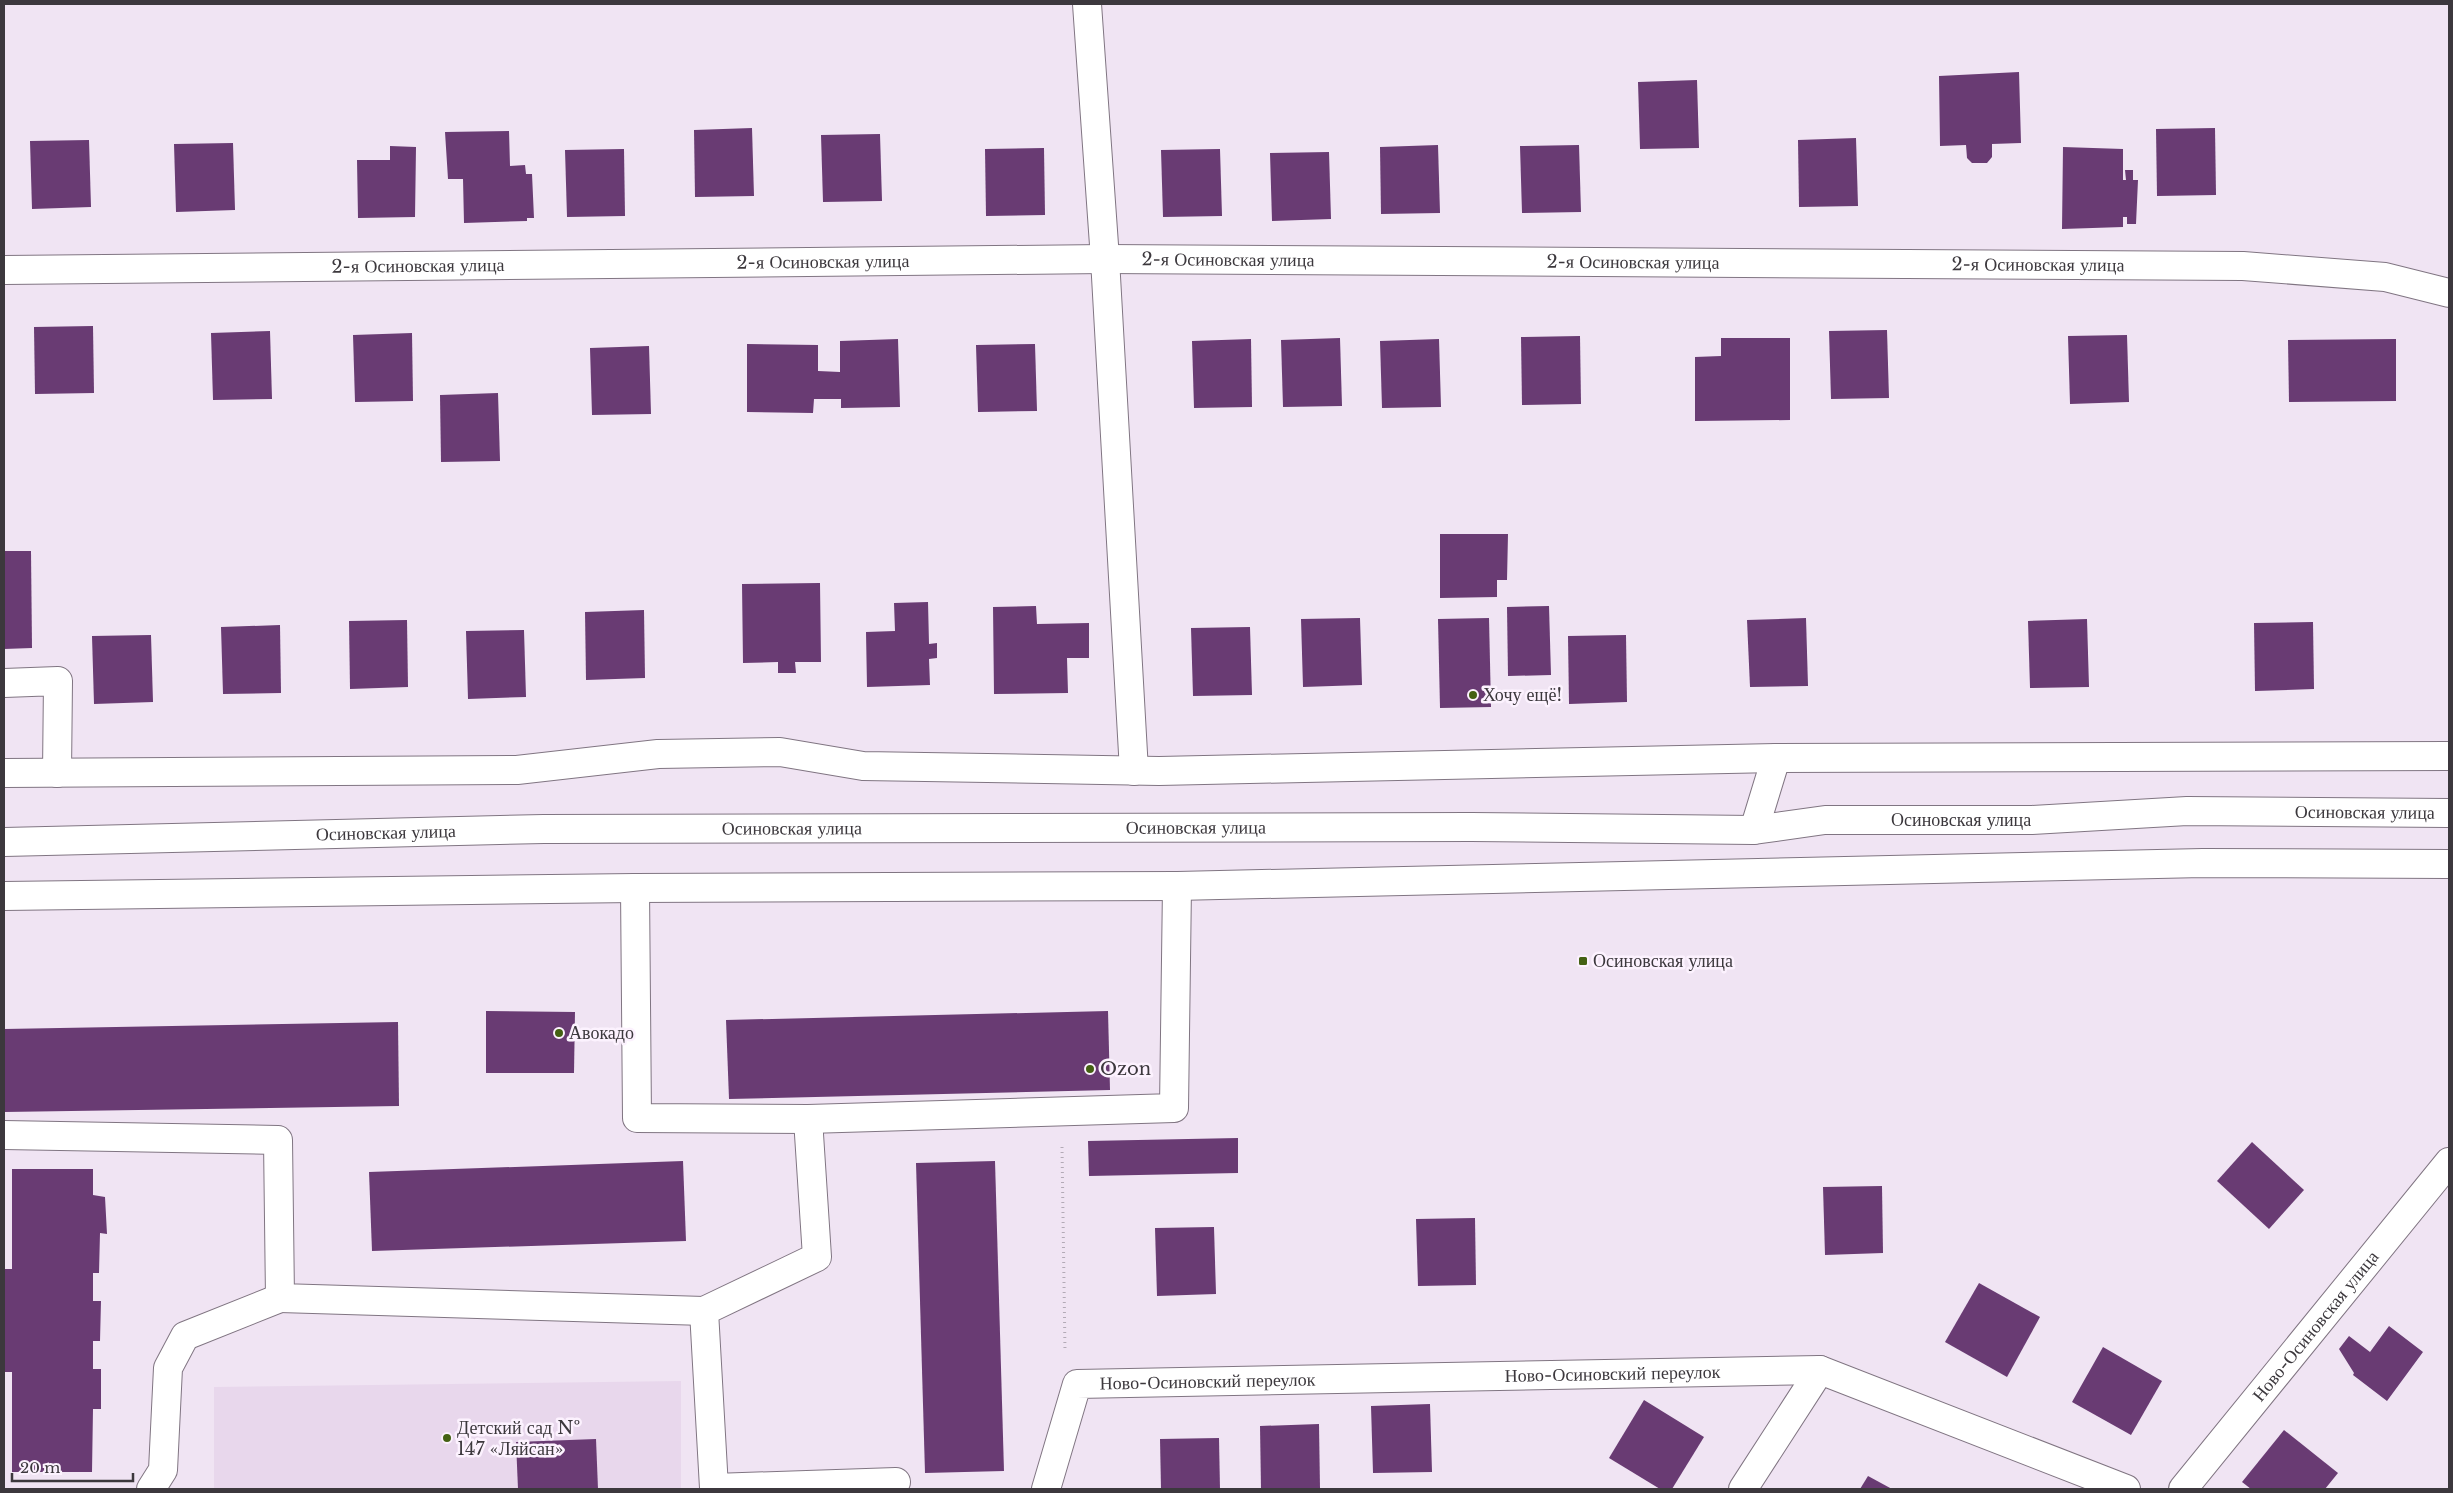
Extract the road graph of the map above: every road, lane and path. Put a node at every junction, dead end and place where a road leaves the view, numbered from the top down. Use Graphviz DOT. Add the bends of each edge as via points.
graph roads {
  1 [pos="1087,4"];
  2 [pos="1105,259"];
  3 [pos="4,270"];
  4 [pos="2449,293"];
  5 [pos="4,683"];
  6 [pos="2449,756"];
  7 [pos="1776,758"];
  8 [pos="1134,770"];
  9 [pos="4,773"];
  10 [pos="57,773"];
  11 [pos="2449,813"];
  12 [pos="1754,830"];
  13 [pos="4,842"];
  14 [pos="2449,864"];
  15 [pos="1177,886"];
  16 [pos="635,888"];
  17 [pos="4,896"];
  18 [pos="1062,1111"];
  19 [pos="808,1119"];
  20 [pos="4,1135"];
  21 [pos="2449,1162"];
  22 [pos="280,1298"];
  23 [pos="704,1311"];
  24 [pos="1820,1370"];
  25 [pos="1077,1384"];
  26 [pos="896,1482"];
  27 [pos="767,1488"];
  28 [pos="151,1489"];
  29 [pos="1046,1489"];
  30 [pos="1743,1489"];
  31 [pos="2126,1489"];
  32 [pos="2183,1489"];
  1 -- 2 [label="street"];
  2 -- 3 [label="street, 2-я Осиновская улица"];
  2 -- 4 [label="street, 2-я Осиновская улица" via="2243,266 2385,277"];
  2 -- 8 [label="street"];
  5 -- 10 [label="street" via="58,682"];
  6 -- 7 [label="street"];
  7 -- 8 [label="street"];
  7 -- 12 [label="street"];
  8 -- 10 [label="street" via="863,766 780,752 658,754 517,770"];
  9 -- 10 [label="street"];
  11 -- 12 [label="street, Осиновская улица" via="2188,811 2032,820 1825,820"];
  12 -- 13 [label="street, Осиновская улица" via="1481,827 544,829"];
  14 -- 15 [label="street" via="2202,863"];
  15 -- 16 [label="street"];
  15 -- 18 [label="street" via="1174,1108"];
  16 -- 17 [label="street"];
  16 -- 19 [label="street" via="637,1118"];
  18 -- 19 [label="street"];
  18 -- 25 [label="path" via="1066,1358"];
  19 -- 23 [label="street" via="817,1257"];
  20 -- 22 [label="street" via="278,1140"];
  21 -- 32 [label="street, Ново-Осиновская улица"];
  22 -- 23 [label="street"];
  22 -- 28 [label="street" via="185,1336 168,1368 163,1470"];
  23 -- 27 [label="street" via="714,1488"];
  24 -- 25 [label="street, Ново-Осиновский переулок"];
  24 -- 30 [label="street"];
  24 -- 31 [label="street, Ново-Осиновский переулок"];
  25 -- 29 [label="street"];
  26 -- 27 [label="street"];
}
